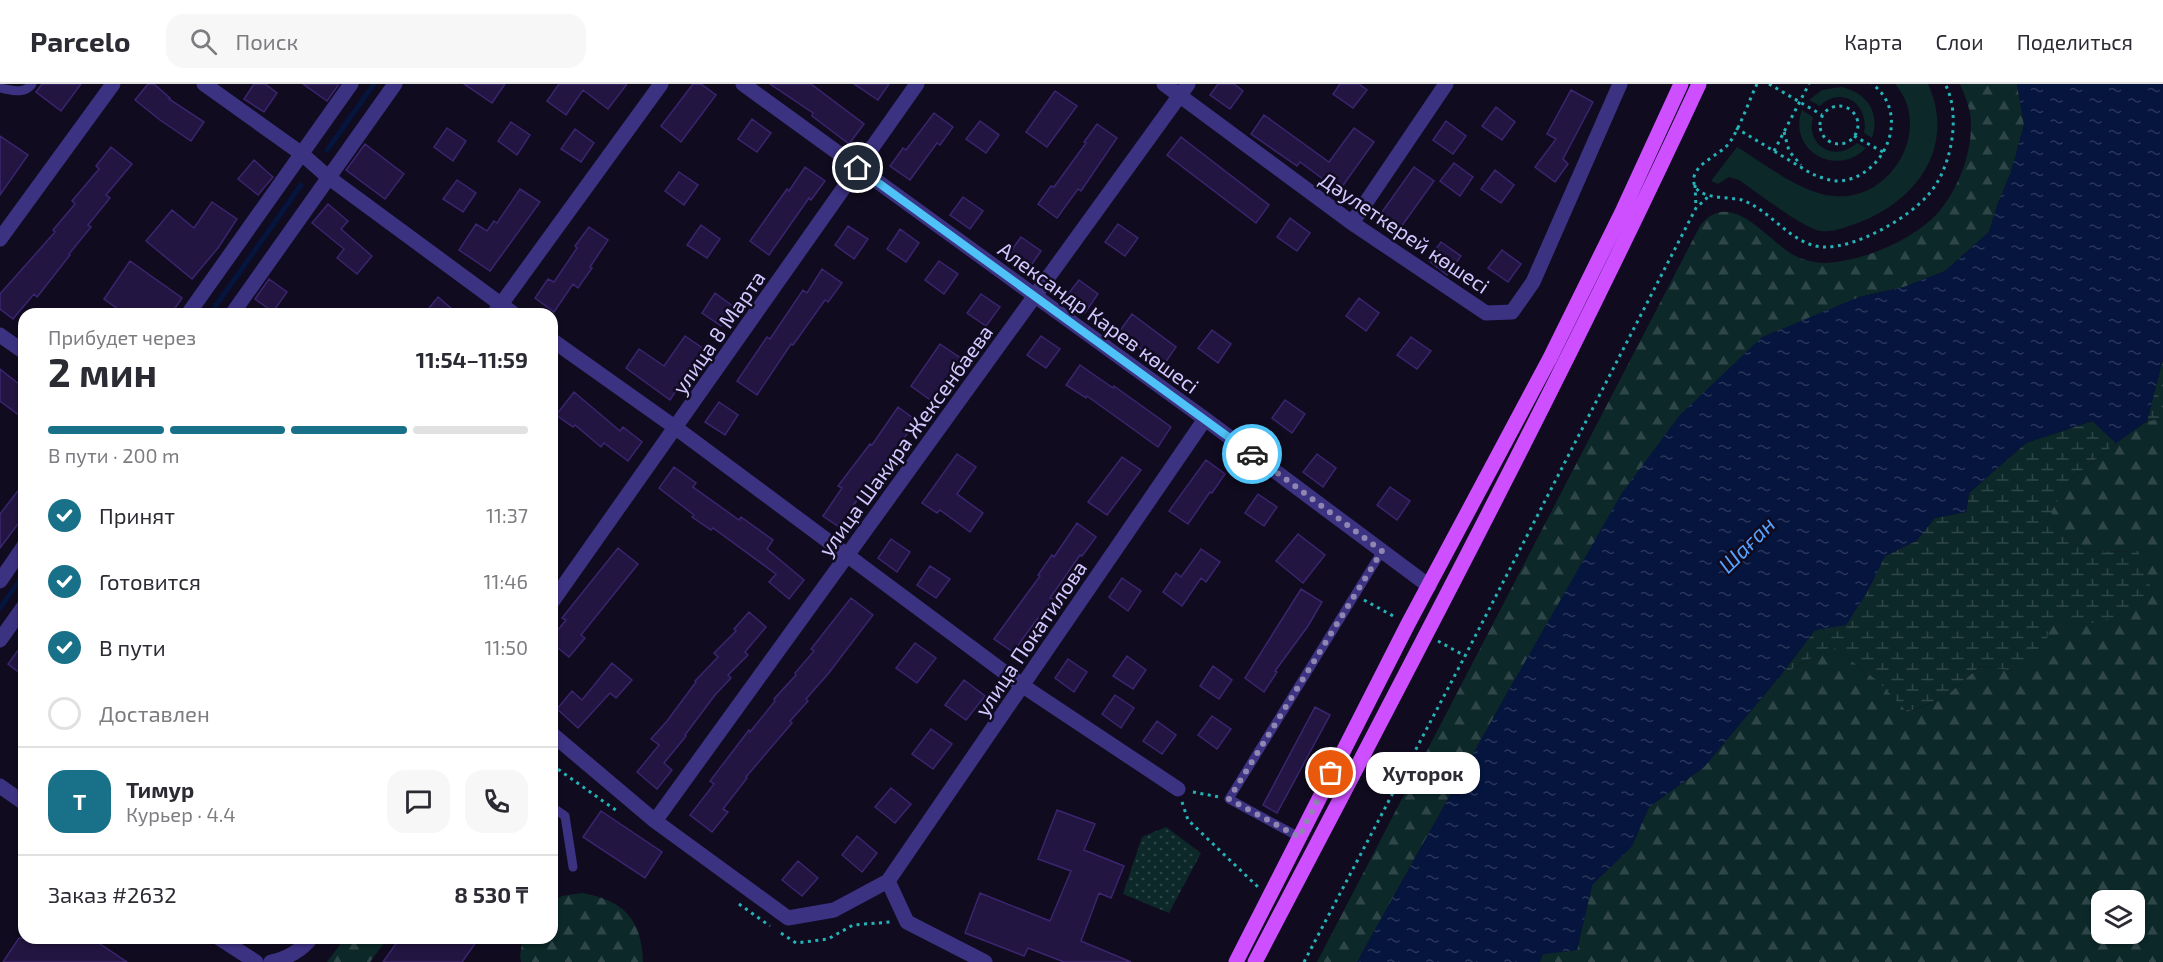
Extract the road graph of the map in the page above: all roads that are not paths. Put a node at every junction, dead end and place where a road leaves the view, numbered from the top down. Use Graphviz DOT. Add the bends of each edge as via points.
graph roads {
  1 [pos="32,84"];
  2 [pos="113,84"];
  3 [pos="204,84"];
  4 [pos="351,84"];
  5 [pos="395,84"];
  6 [pos="661,84"];
  7 [pos="743,84"];
  8 [pos="917,84"];
  9 [pos="1164,84"];
  10 [pos="1446,84"];
  11 [pos="1620,84"];
  12 [pos="1681,84"];
  13 [pos="1699,84"];
  14 [pos="0,88"];
  15 [pos="1184,90"];
  16 [pos="302,154"];
  17 [pos="858,168"];
  18 [pos="328,177"];
  19 [pos="1352,223"];
  20 [pos="0,239"];
  21 [pos="1035,295"];
  22 [pos="192,308"];
  23 [pos="236,308"];
  24 [pos="497,308"];
  25 [pos="499,308"];
  26 [pos="0,335"];
  27 [pos="558,344"];
  28 [pos="18,348"];
  29 [pos="1204,419"];
  30 [pos="676,429"];
  31 [pos="1382,551"];
  32 [pos="18,555"];
  33 [pos="847,556"];
  34 [pos="0,581"];
  35 [pos="1429,586"];
  36 [pos="558,594"];
  37 [pos="1447,596"];
  38 [pos="18,614"];
  39 [pos="0,640"];
  40 [pos="1023,686"];
  41 [pos="558,739"];
  42 [pos="0,786"];
  43 [pos="1178,789"];
  44 [pos="18,799"];
  45 [pos="558,811"];
  46 [pos="655,821"];
  47 [pos="1299,837"];
  48 [pos="573,867"];
  49 [pos="888,881"];
  50 [pos="228,944"];
  51 [pos="306,944"];
  52 [pos="256,962"];
  53 [pos="271,962"];
  54 [pos="985,962"];
  55 [pos="1236,962"];
  56 [pos="1255,962"];
  1 -- 14 [label="lane" via="22,91"];
  2 -- 20 [label="street"];
  3 -- 16 [label="street"];
  4 -- 16 [label="street"];
  5 -- 18 [label="street"];
  6 -- 25 [label="street"];
  7 -- 17 [label="street, Александр Карев көшесі"];
  8 -- 17 [label="street, улица 8 Марта"];
  9 -- 15 [label="street, Дәулеткерей көшесі"];
  10 -- 19 [label="street"];
  11 -- 19 [label="street, Дәулеткерей көшесі" via="1533,282 1512,312 1486,313"];
  12 -- 35 [label="main road" via="1550,358"];
  13 -- 37 [label="main road" via="1638,217"];
  15 -- 19 [label="street, Дәулеткерей көшесі"];
  15 -- 21 [label="street, улица Шакира Жексенбаева"];
  16 -- 18 [label="street"];
  16 -- 22 [label="street"];
  17 -- 21 [label="street, Александр Карев көшесі"];
  17 -- 30 [label="street, улица 8 Марта"];
  18 -- 23 [label="street"];
  18 -- 24 [label="street"];
  21 -- 29 [label="street, Александр Карев көшесі"];
  21 -- 33 [label="street, улица Шакира Жексенбаева"];
  26 -- 28 [label="street"];
  27 -- 30 [label="street"];
  29 -- 31 [label="street, Александр Карев көшесі"];
  29 -- 40 [label="street, улица Покатилова"];
  30 -- 33 [label="street"];
  30 -- 36 [label="street, улица 8 Марта"];
  31 -- 35 [label="street, Александр Карев көшесі"];
  31 -- 47 [label="lane" via="1229,799"];
  32 -- 34 [label="street"];
  33 -- 40 [label="street"];
  33 -- 46 [label="street, улица Шакира Жексенбаева"];
  35 -- 37 [label="main road"];
  35 -- 47 [label="main road"];
  37 -- 56 [label="main road"];
  38 -- 39 [label="street"];
  40 -- 43 [label="street"];
  40 -- 49 [label="street, улица Покатилова"];
  41 -- 46 [label="street"];
  42 -- 44 [label="street"];
  45 -- 48 [label="lane" via="565,816"];
  46 -- 49 [label="street" via="788,918 834,910"];
  47 -- 55 [label="main road"];
  49 -- 54 [label="street" via="907,922"];
  50 -- 52 [label="street"];
  51 -- 53 [label="street" via="282,960"];
}
